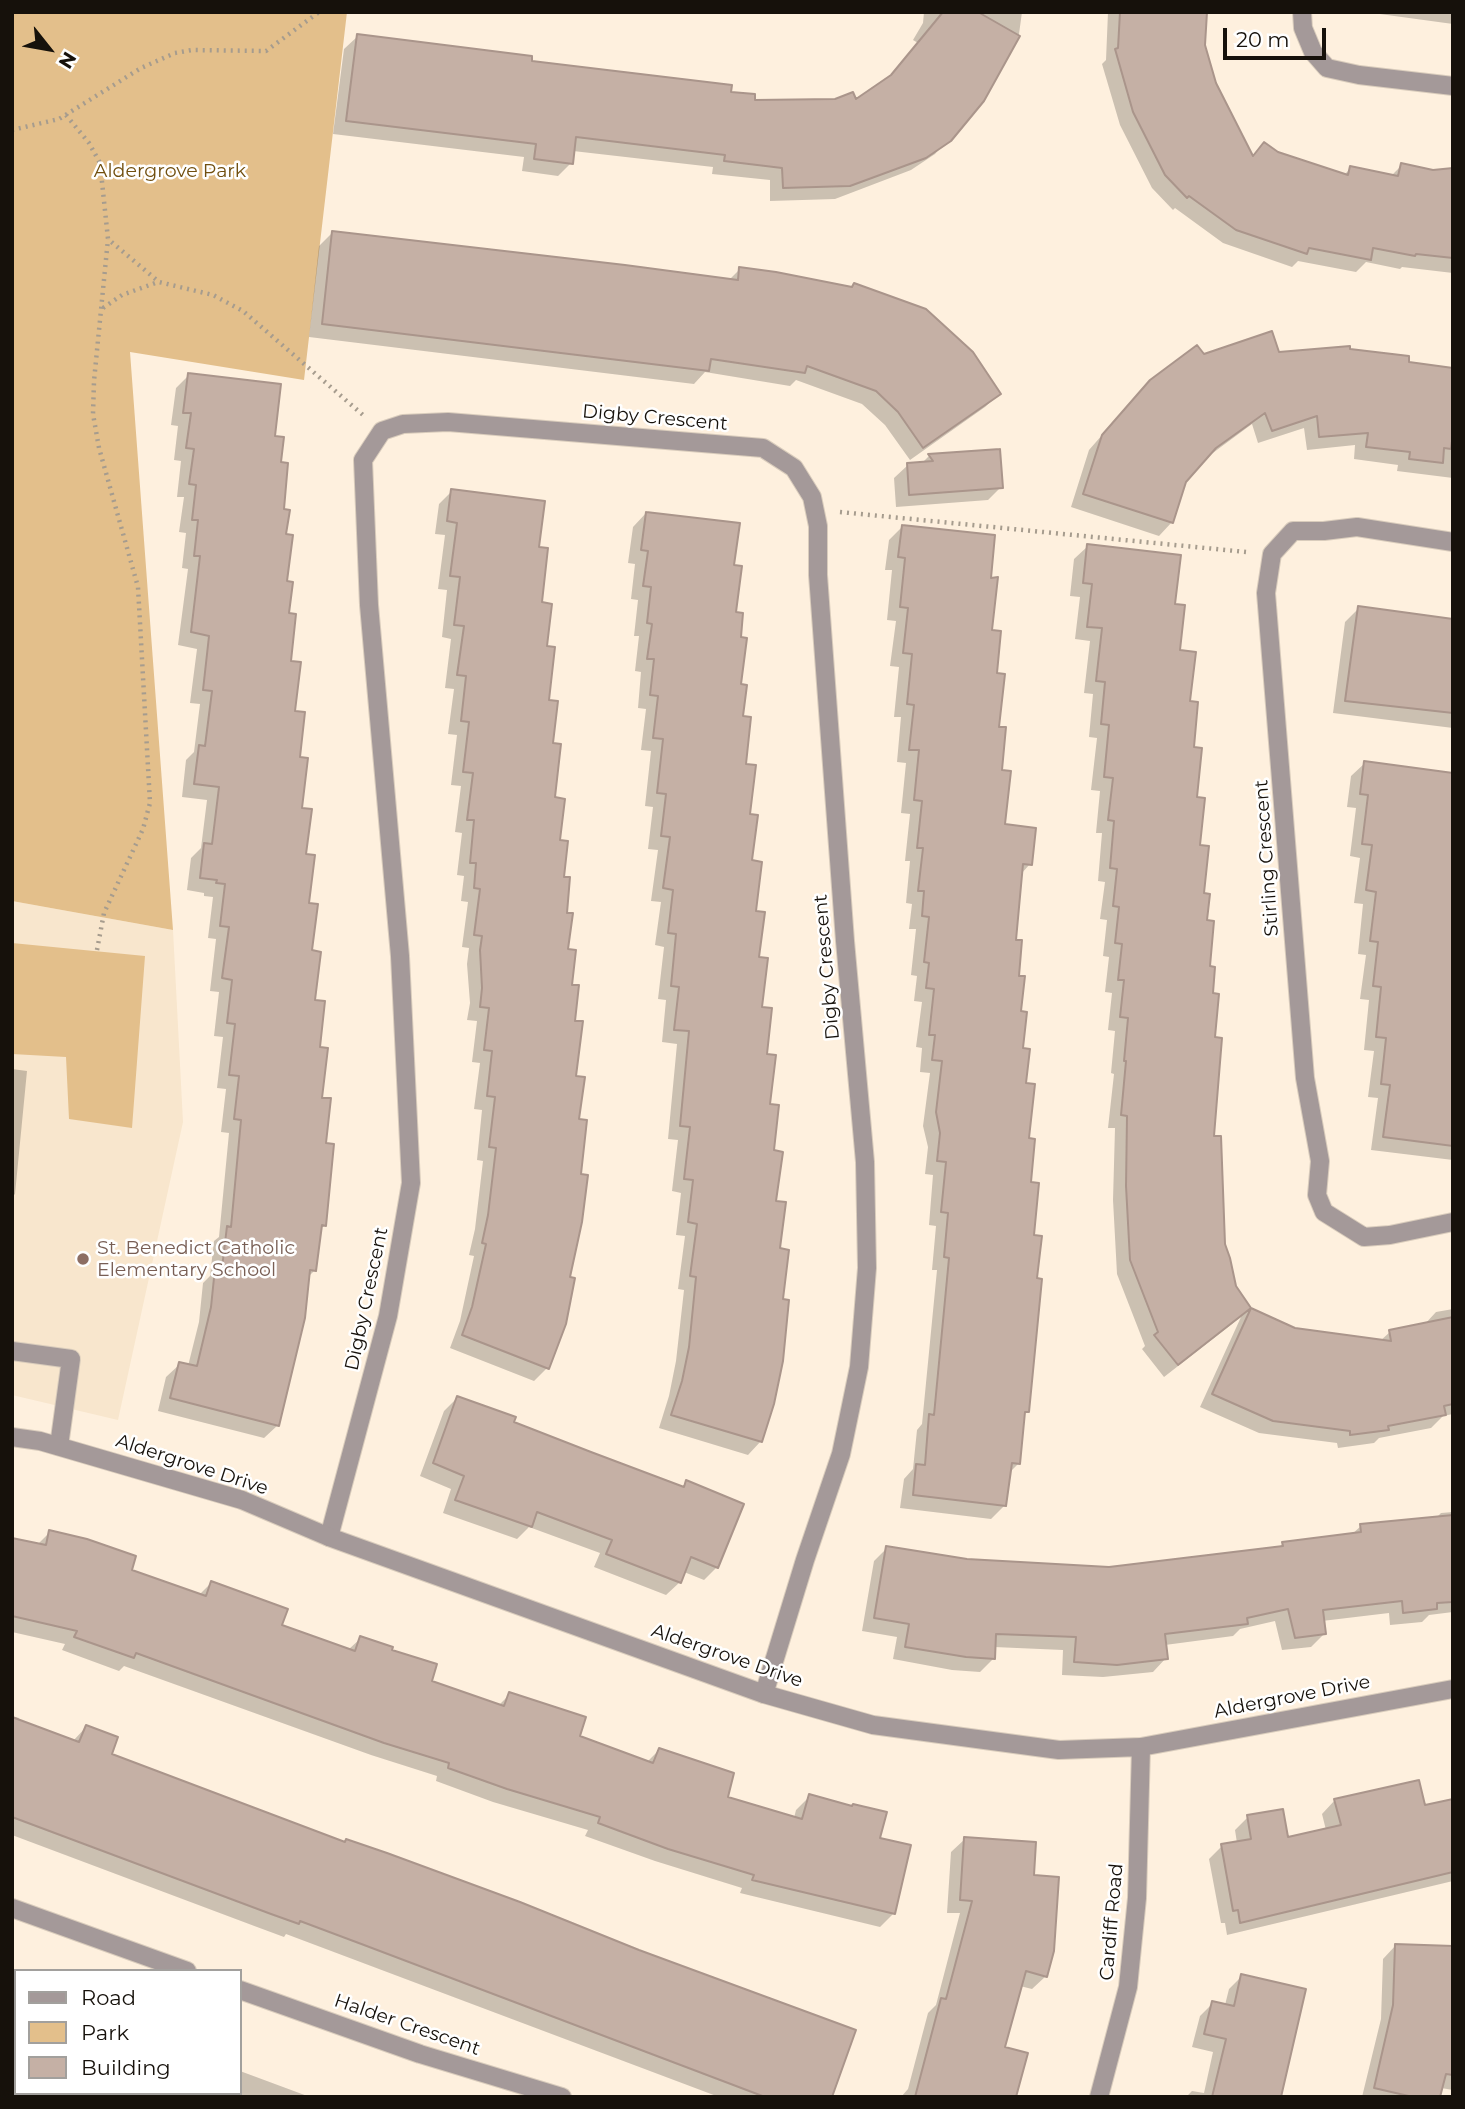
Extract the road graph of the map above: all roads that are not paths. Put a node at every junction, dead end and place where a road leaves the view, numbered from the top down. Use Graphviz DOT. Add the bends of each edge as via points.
graph roads {
  1 [pos="1303,12"];
  2 [pos="1453,86"];
  3 [pos="1453,542"];
  4 [pos="1453,1222"];
  5 [pos="12,1351"];
  6 [pos="12,1437"];
  7 [pos="59,1446"];
  8 [pos="329,1536"];
  9 [pos="1453,1689"];
  10 [pos="764,1694"];
  11 [pos="1141,1747"];
  12 [pos="12,1908"];
  13 [pos="181,1969"];
  14 [pos="242,1991"];
  15 [pos="562,2097"];
  16 [pos="1099,2097"];
  1 -- 2 [label="street" via="1303,28 1313,52 1327,68"];
  3 -- 4 [label="street, Stirling Crescent" via="1357,527 1293,531 1272,554 1266,593 1305,1078 1320,1161 1317,1195 1324,1212 1364,1237"];
  5 -- 7 [label="street" via="71,1359"];
  6 -- 7 [label="street, Aldergrove Drive"];
  7 -- 8 [label="street, Aldergrove Drive" via="242,1500"];
  8 -- 10 [label="street, Aldergrove Drive"];
  8 -- 10 [label="street, Digby Crescent" via="388,1316 411,1183 399,942 369,605 363,460 382,431 403,424 448,422 763,448 794,468 812,497 818,526 845,941 865,1163 867,1268 859,1367 841,1454"];
  9 -- 11 [label="street, Aldergrove Drive"];
  10 -- 11 [label="street, Aldergrove Drive" via="873,1725 1059,1751"];
  11 -- 16 [label="street, Cardiff Road" via="1137,1898 1128,1987"];
  12 -- 13 [label="street"];
  14 -- 15 [label="street, Halder Crescent" via="420,2054"];
}
